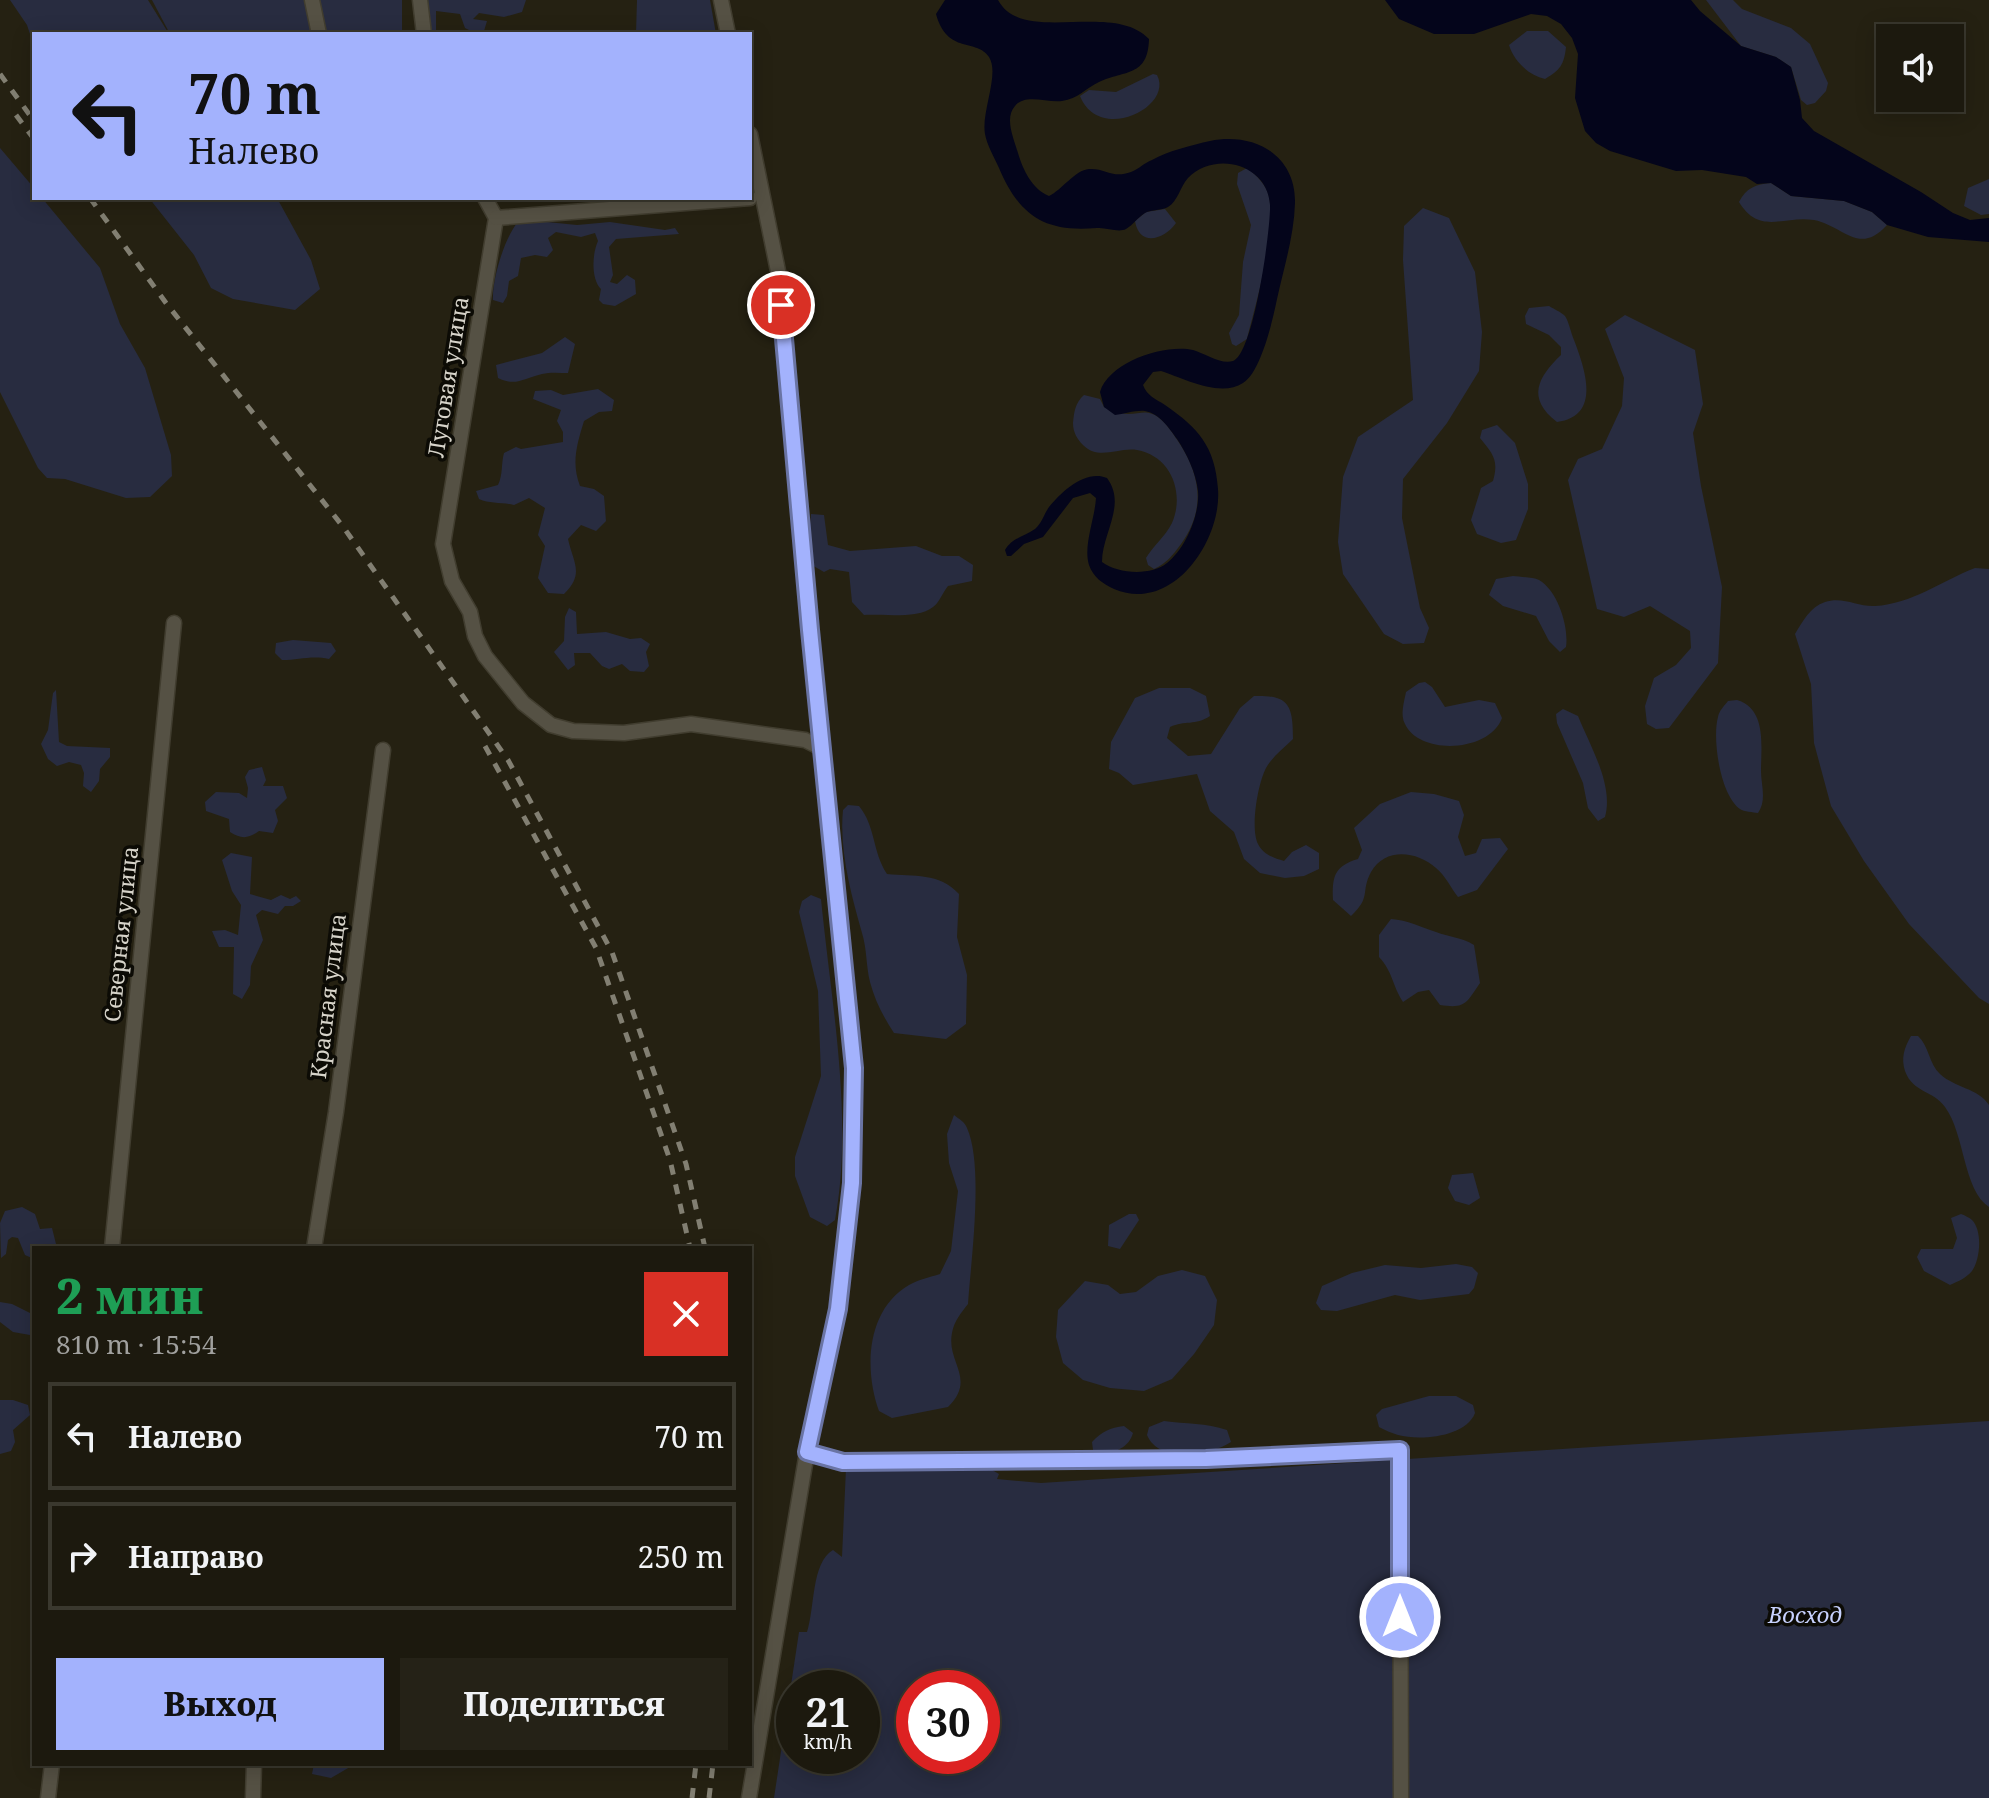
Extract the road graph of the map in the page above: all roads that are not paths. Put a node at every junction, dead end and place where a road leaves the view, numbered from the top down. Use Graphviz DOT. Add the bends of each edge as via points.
graph roads {
  1 [pos="312,0"];
  2 [pos="420,0"];
  3 [pos="721,0"];
  4 [pos="319,32"];
  5 [pos="424,32"];
  6 [pos="728,32"];
  7 [pos="752,160"];
  8 [pos="755,198"];
  9 [pos="486,200"];
  10 [pos="729,200"];
  11 [pos="496,218"];
  12 [pos="174,623"];
  13 [pos="823,749"];
  14 [pos="383,750"];
  15 [pos="112,1246"];
  16 [pos="314,1246"];
  17 [pos="807,1452"];
  18 [pos="52,1766"];
  19 [pos="254,1766"];
  20 [pos="48,1798"];
  21 [pos="253,1798"];
  22 [pos="749,1798"];
  23 [pos="1401,1798"];
  1 -- 4 [label="street"];
  2 -- 5 [label="street"];
  3 -- 6 [label="street"];
  7 -- 8 [label="street"];
  8 -- 13 [label="street" via="779,276"];
  9 -- 11 [label="street"];
  10 -- 11 [label="street"];
  11 -- 13 [label="street, Луговая улица" via="443,544 452,581 485,656 523,703 551,725 624,733 691,724 805,740"];
  12 -- 15 [label="street, Северная улица"];
  13 -- 17 [label="street" via="854,1068 852,1183 838,1309"];
  14 -- 16 [label="street, Красная улица"];
  17 -- 22 [label="street"];
  17 -- 23 [label="street" via="858,1462 1206,1459 1400,1450"];
  18 -- 20 [label="street"];
  19 -- 21 [label="street"];
}
